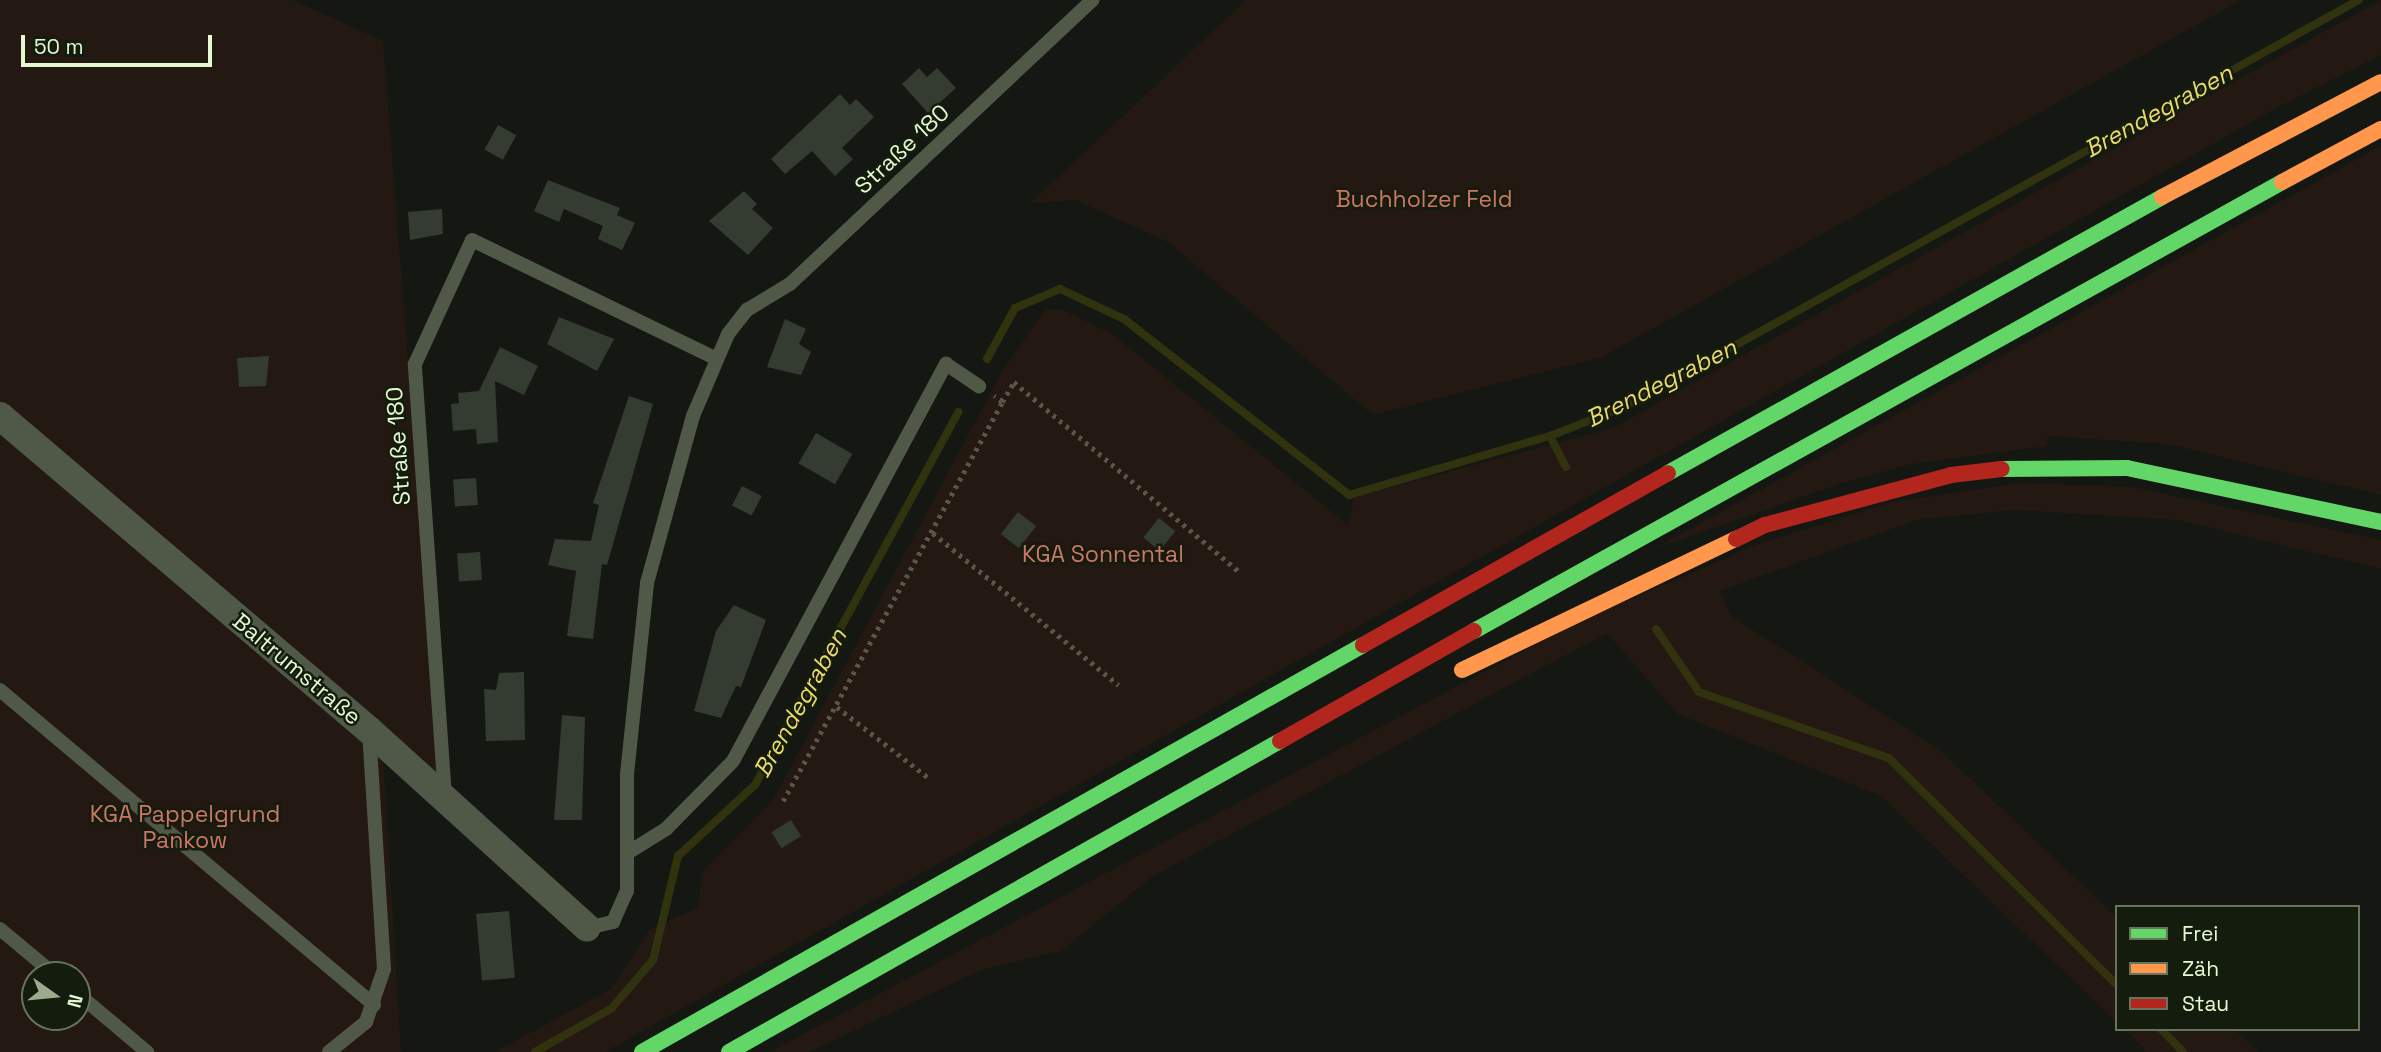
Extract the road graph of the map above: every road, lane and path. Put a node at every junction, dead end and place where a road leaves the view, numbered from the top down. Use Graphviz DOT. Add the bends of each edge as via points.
graph roads {
  1 [pos="1092,0"];
  2 [pos="2381,82"];
  3 [pos="2381,129"];
  4 [pos="715,358"];
  5 [pos="979,386"];
  6 [pos="1002,402"];
  7 [pos="0,416"];
  8 [pos="2381,522"];
  9 [pos="933,533"];
  10 [pos="1241,573"];
  11 [pos="1451,675"];
  12 [pos="1119,685"];
  13 [pos="0,690"];
  14 [pos="837,707"];
  15 [pos="369,730"];
  16 [pos="1315,744"];
  17 [pos="930,779"];
  18 [pos="783,802"];
  19 [pos="445,805"];
  20 [pos="629,852"];
  21 [pos="956,924"];
  22 [pos="587,928"];
  23 [pos="0,929"];
  24 [pos="38,961"];
  25 [pos="91,1005"];
  26 [pos="374,1005"];
  27 [pos="147,1052"];
  28 [pos="330,1052"];
  29 [pos="642,1052"];
  30 [pos="729,1052"];
  1 -- 4 [label="lane, Straße 180" via="790,284 747,310"];
  2 -- 29 [label="highway" via="2084,238"];
  3 -- 21 [label="highway" via="2092,282"];
  4 -- 19 [label="lane, Straße 180" via="472,240 415,364"];
  4 -- 20 [label="lane, Straße 180" via="665,504 647,583 627,774"];
  5 -- 6 [label="path"];
  5 -- 20 [label="lane" via="946,364 733,761 666,829"];
  6 -- 9 [label="path"];
  6 -- 10 [label="path" via="1014,382"];
  7 -- 15 [label="street, Baltrumstraße"];
  8 -- 11 [label="highway" via="2127,468 2032,465 1951,475 1765,525"];
  9 -- 12 [label="path"];
  9 -- 14 [label="path"];
  13 -- 26 [label="lane"];
  14 -- 17 [label="path"];
  14 -- 18 [label="path"];
  15 -- 19 [label="street, Baltrumstraße"];
  15 -- 26 [label="lane" via="384,970"];
  16 -- 21 [label="highway"];
  19 -- 22 [label="street, Baltrumstraße"];
  20 -- 22 [label="lane, Straße 180" via="623,910 613,922"];
  21 -- 30 [label="highway"];
  23 -- 24 [label="lane"];
  25 -- 27 [label="lane"];
  26 -- 28 [label="lane" via="355,1037"];
}
